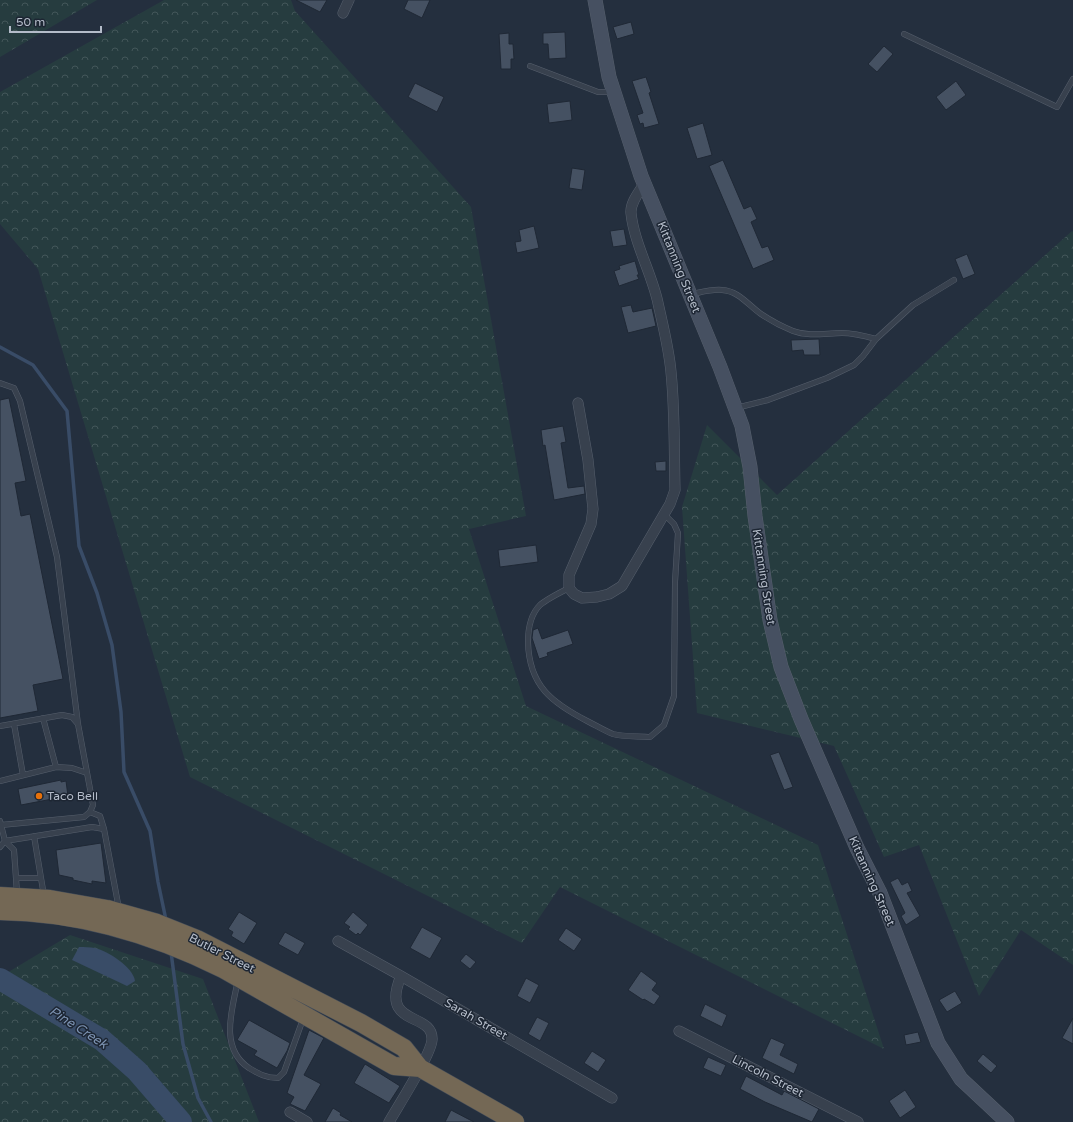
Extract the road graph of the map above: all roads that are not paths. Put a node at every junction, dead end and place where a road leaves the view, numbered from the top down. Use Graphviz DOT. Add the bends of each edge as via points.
graph roads {
  1 [pos="349,0"];
  2 [pos="595,0"];
  3 [pos="344,13"];
  4 [pos="904,34"];
  5 [pos="530,66"];
  6 [pos="1073,79"];
  7 [pos="614,92"];
  8 [pos="644,184"];
  9 [pos="954,280"];
  10 [pos="690,294"];
  11 [pos="876,339"];
  12 [pos="0,383"];
  13 [pos="578,402"];
  14 [pos="736,408"];
  15 [pos="664,514"];
  16 [pos="569,588"];
  17 [pos="43,718"];
  18 [pos="14,724"];
  19 [pos="78,724"];
  20 [pos="0,726"];
  21 [pos="56,767"];
  22 [pos="86,773"];
  23 [pos="23,775"];
  24 [pos="0,781"];
  25 [pos="90,812"];
  26 [pos="0,823"];
  27 [pos="104,829"];
  28 [pos="34,836"];
  29 [pos="5,841"];
  30 [pos="0,847"];
  31 [pos="16,878"];
  32 [pos="41,878"];
  33 [pos="9,896"];
  34 [pos="44,899"];
  35 [pos="0,911"];
  36 [pos="120,912"];
  37 [pos="138,925"];
  38 [pos="338,941"];
  39 [pos="401,976"];
  40 [pos="238,978"];
  41 [pos="305,1015"];
  42 [pos="678,1031"];
  43 [pos="420,1068"];
  44 [pos="612,1098"];
  45 [pos="290,1112"];
  46 [pos="306,1122"];
  47 [pos="390,1122"];
  48 [pos="515,1122"];
  49 [pos="858,1122"];
  50 [pos="1007,1122"];
  1 -- 3 [label="street"];
  2 -- 7 [label="street, Kittanning Street"];
  4 -- 6 [label="lane" via="1057,107"];
  5 -- 7 [label="lane" via="598,92"];
  7 -- 8 [label="street, Kittanning Street"];
  8 -- 10 [label="street, Kittanning Street"];
  8 -- 15 [label="street" via="632,205 633,226 656,295 671,372 675,490"];
  9 -- 11 [label="lane" via="913,305"];
  10 -- 11 [label="lane" via="711,290 735,293 760,314 794,332 855,334"];
  10 -- 14 [label="street, Kittanning Street"];
  11 -- 14 [label="lane" via="854,365 768,400"];
  12 -- 19 [label="lane" via="14,388 20,401 57,557"];
  13 -- 16 [label="street" via="593,509 591,524 569,575"];
  14 -- 50 [label="street, Kittanning Street" via="750,467 770,620 784,674 801,719 857,848 880,893 938,1043 961,1079"];
  15 -- 16 [label="street" via="622,586 610,594 582,598"];
  15 -- 16 [label="lane" via="674,524 678,533 674,696 664,725 650,737 614,734 575,715 546,695 536,679 528,647 530,620 540,605"];
  17 -- 18 [label="lane"];
  17 -- 19 [label="lane" via="62,715 72,717"];
  17 -- 21 [label="lane"];
  18 -- 20 [label="lane"];
  18 -- 23 [label="lane"];
  19 -- 22 [label="lane"];
  21 -- 22 [label="lane" via="72,768"];
  21 -- 23 [label="lane"];
  22 -- 25 [label="lane" via="93,805"];
  23 -- 24 [label="lane"];
  25 -- 26 [label="lane" via="84,817"];
  25 -- 27 [label="lane" via="100,816"];
  26 -- 29 [label="lane"];
  27 -- 28 [label="lane" via="92,827"];
  27 -- 36 [label="lane"];
  28 -- 29 [label="lane"];
  28 -- 32 [label="lane"];
  29 -- 30 [label="lane"];
  29 -- 31 [label="lane" via="14,850"];
  31 -- 32 [label="lane"];
  31 -- 33 [label="lane"];
  32 -- 34 [label="lane"];
  33 -- 34 [label="highway, Butler Street"];
  34 -- 36 [label="highway, Butler Street"];
  35 -- 37 [label="highway, Butler Street" via="48,914 112,926"];
  36 -- 37 [label="highway, Butler Street"];
  37 -- 40 [label="highway, Butler Street"];
  37 -- 43 [label="highway, Butler Street" via="157,923 197,939 361,1023 404,1048"];
  38 -- 39 [label="street, Sarah Street"];
  39 -- 43 [label="street" via="395,993 396,1005 428,1028 432,1037 430,1048"];
  39 -- 44 [label="street, Sarah Street"];
  40 -- 41 [label="highway, Butler Street"];
  40 -- 41 [label="lane" via="231,1008 230,1030 234,1052 240,1062 258,1074 278,1078 284,1072"];
  41 -- 43 [label="highway, Butler Street" via="394,1066"];
  42 -- 49 [label="street, Lincoln Street"];
  43 -- 47 [label="street"];
  43 -- 48 [label="highway, Butler Street"];
  45 -- 46 [label="street"];
}
